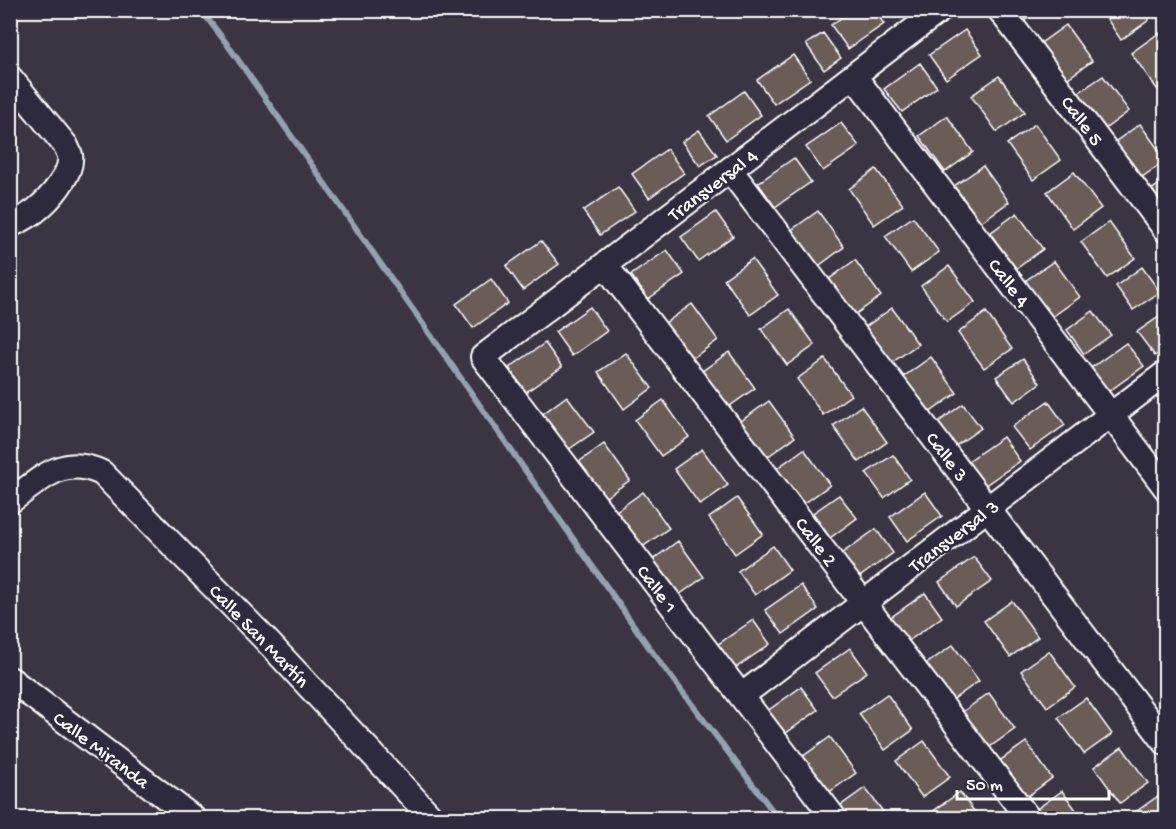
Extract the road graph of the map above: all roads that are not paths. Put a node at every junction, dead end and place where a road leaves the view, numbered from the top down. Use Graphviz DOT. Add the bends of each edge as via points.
graph roads {
  1 [pos="940,10"];
  2 [pos="1000,10"];
  3 [pos="854,76"];
  4 [pos="10,78"];
  5 [pos="730,170"];
  6 [pos="10,225"];
  7 [pos="1166,230"];
  8 [pos="605,265"];
  9 [pos="483,357"];
  10 [pos="1166,373"];
  11 [pos="1111,415"];
  12 [pos="1166,488"];
  13 [pos="10,501"];
  14 [pos="987,509"];
  15 [pos="863,603"];
  16 [pos="10,679"];
  17 [pos="741,696"];
  18 [pos="1166,743"];
  19 [pos="193,819"];
  20 [pos="432,819"];
  21 [pos="834,819"];
  22 [pos="1028,819"];
  1 -- 3 [label="street, Transversal 4"];
  2 -- 7 [label="street, Calle 5"];
  3 -- 5 [label="street, Transversal 4"];
  3 -- 11 [label="street, Calle 4"];
  4 -- 6 [label="street" via="70,154 66,174 54,192 34,212"];
  5 -- 8 [label="street, Transversal 4"];
  5 -- 14 [label="street, Calle 3"];
  8 -- 9 [label="street, Transversal 4"];
  8 -- 15 [label="street, Calle 2"];
  9 -- 17 [label="street, Calle 1"];
  10 -- 11 [label="street, Transversal 3"];
  11 -- 12 [label="street, Calle 4"];
  11 -- 14 [label="street, Transversal 3"];
  13 -- 20 [label="street, Calle San Martín" via="58,469 79,466 102,473 264,638"];
  14 -- 15 [label="street, Transversal 3"];
  14 -- 18 [label="street, Calle 3"];
  15 -- 17 [label="street, Transversal 3"];
  15 -- 22 [label="street, Calle 2"];
  16 -- 19 [label="street, Calle Miranda"];
  17 -- 21 [label="street, Calle 1"];
}
